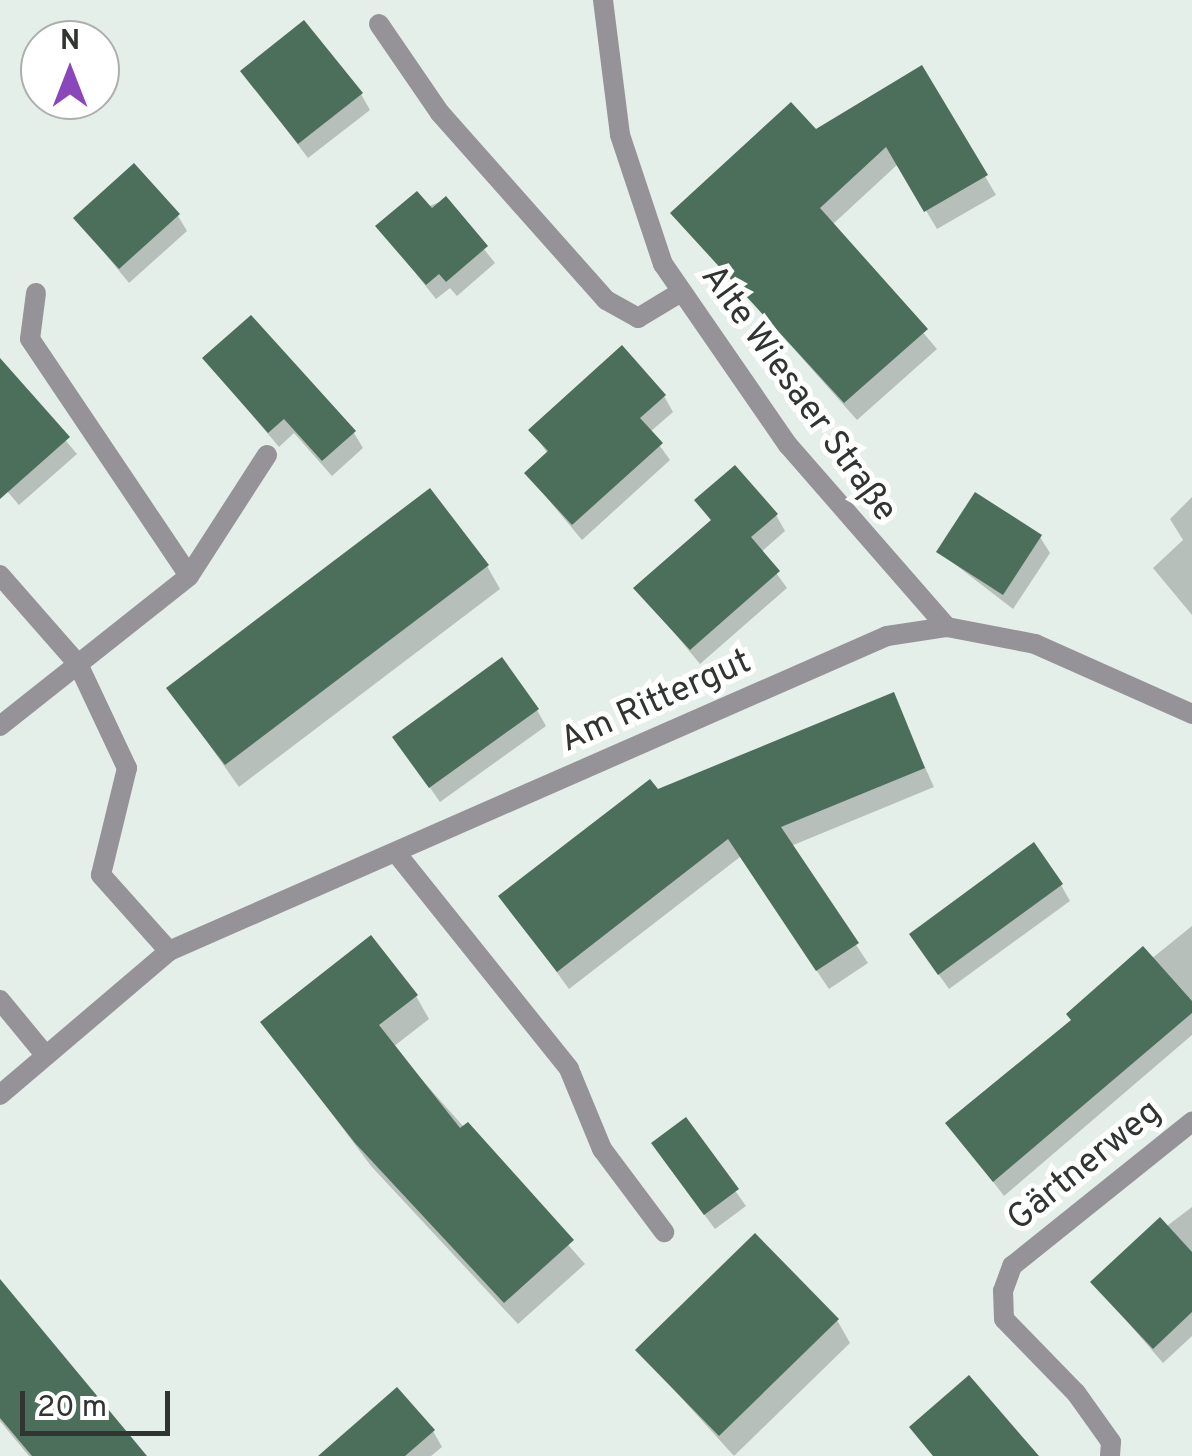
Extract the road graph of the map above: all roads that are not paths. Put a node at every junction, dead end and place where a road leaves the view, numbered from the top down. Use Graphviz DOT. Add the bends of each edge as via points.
graph roads {
  1 [pos="603,0"];
  2 [pos="379,24"];
  3 [pos="681,292"];
  4 [pos="36,293"];
  5 [pos="267,455"];
  6 [pos="0,575"];
  7 [pos="189,576"];
  8 [pos="947,627"];
  9 [pos="78,664"];
  10 [pos="1192,714"];
  11 [pos="0,726"];
  12 [pos="397,854"];
  13 [pos="169,951"];
  14 [pos="0,1000"];
  15 [pos="46,1056"];
  16 [pos="0,1096"];
  17 [pos="1192,1122"];
  18 [pos="664,1232"];
  19 [pos="1110,1456"];
  1 -- 3 [label="street, Alte Wiesaer Straße" via="620,135"];
  2 -- 3 [label="street" via="440,113 606,300 638,318"];
  3 -- 8 [label="street, Alte Wiesaer Straße" via="788,446"];
  4 -- 7 [label="street" via="30,339"];
  5 -- 7 [label="street"];
  6 -- 9 [label="street"];
  7 -- 9 [label="street"];
  8 -- 10 [label="street" via="1035,644"];
  8 -- 12 [label="street, Am Rittergut" via="829,659"];
  9 -- 11 [label="street"];
  9 -- 13 [label="street" via="126,768 101,875"];
  12 -- 13 [label="street, Am Rittergut"];
  12 -- 18 [label="street" via="569,1069 602,1149"];
  13 -- 15 [label="street, Am Rittergut"];
  14 -- 15 [label="street"];
  15 -- 16 [label="street, Am Rittergut"];
  17 -- 19 [label="street, Gärtnerweg" via="1012,1266 1003,1291 1004,1320 1076,1394 1111,1442"];
}
